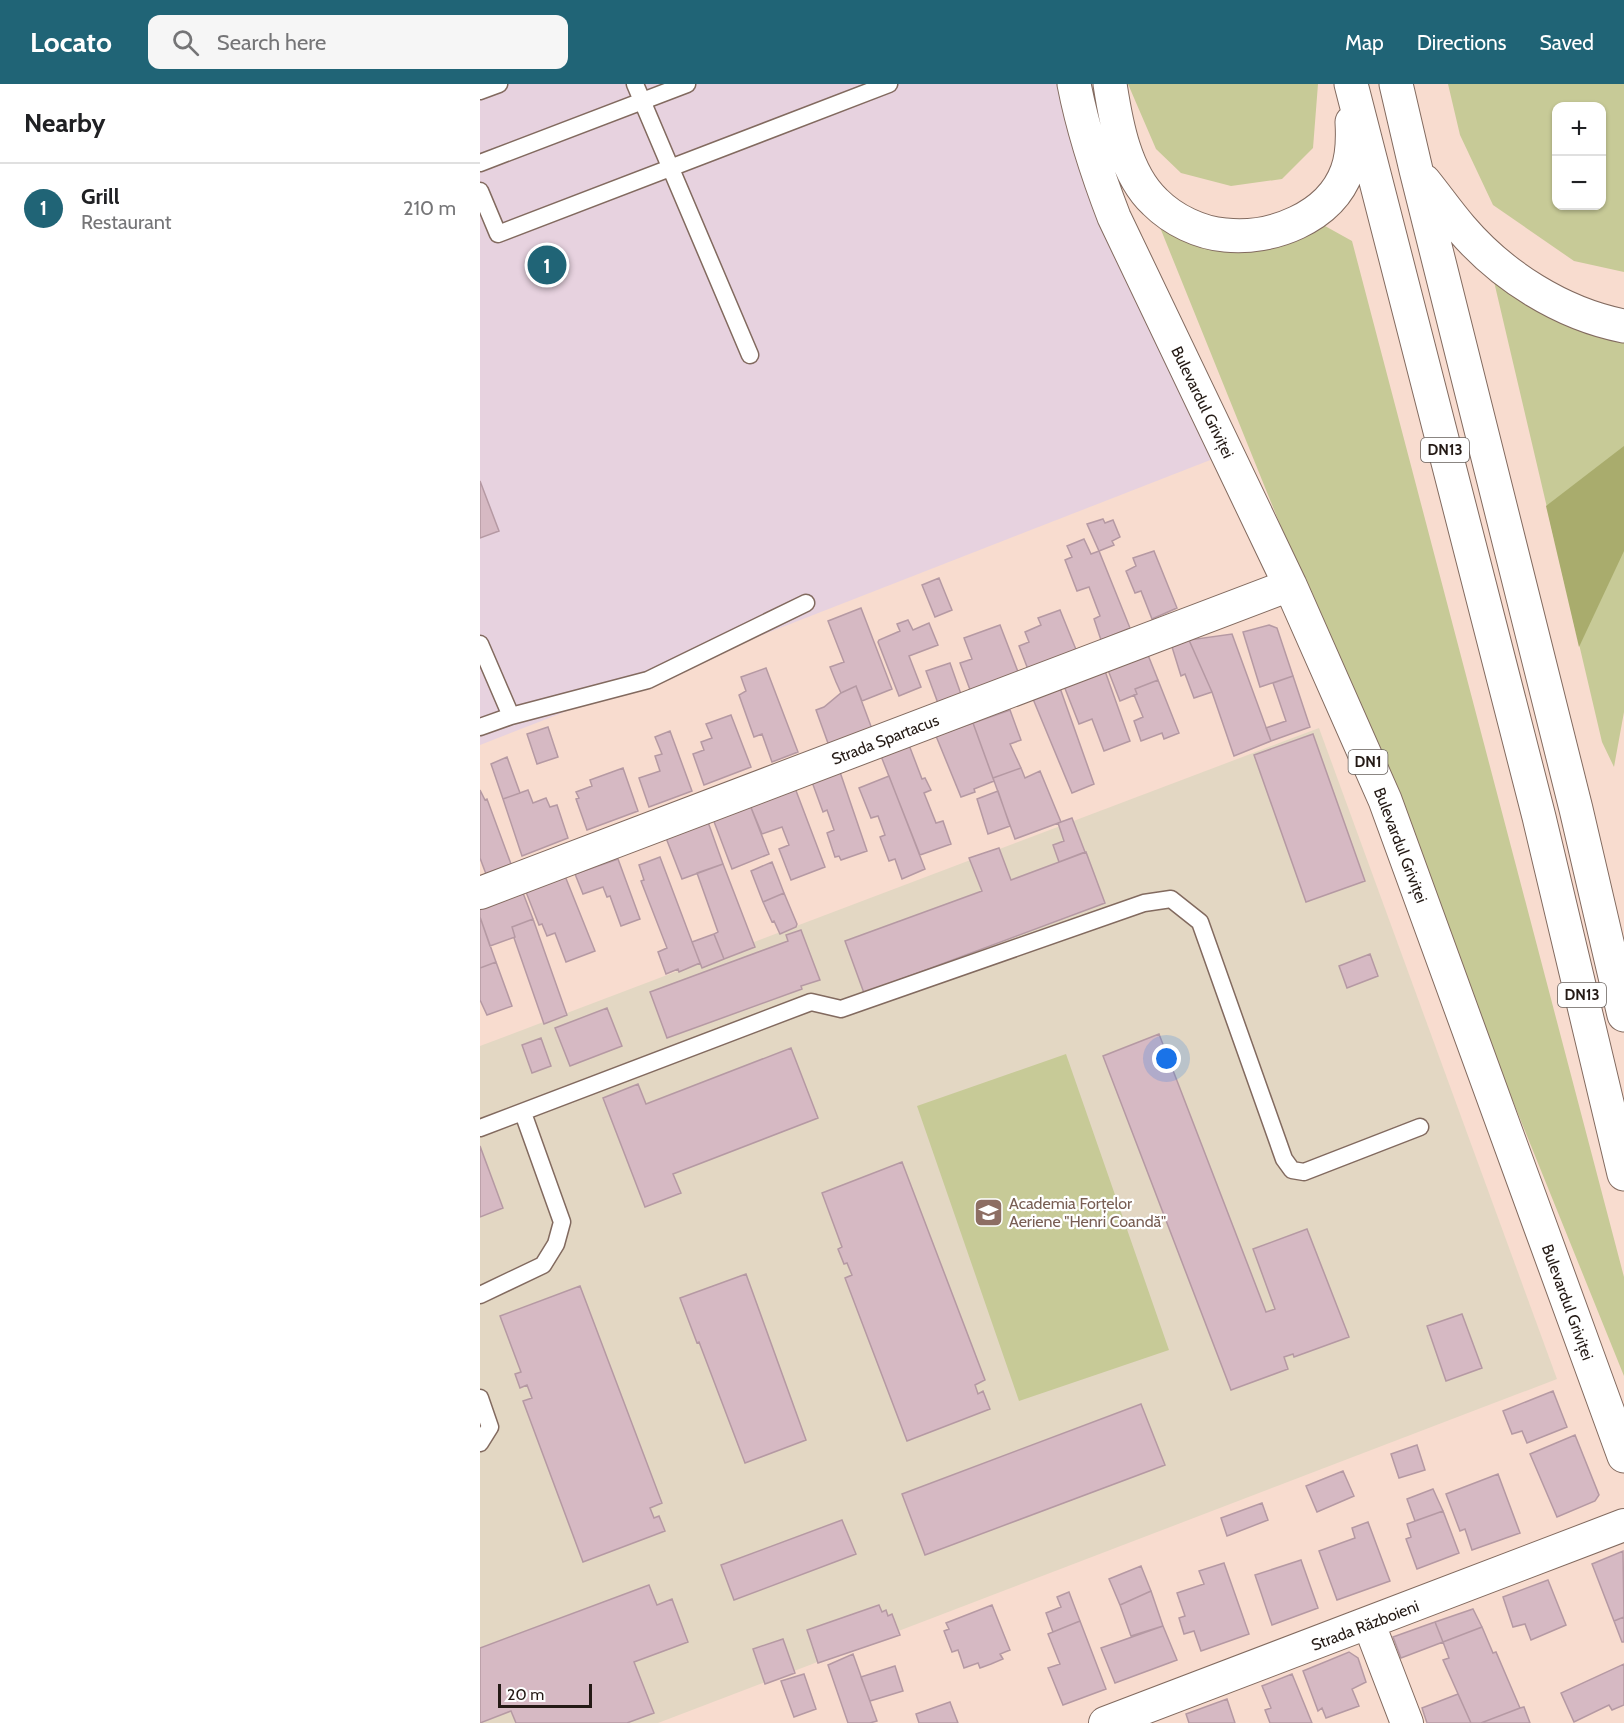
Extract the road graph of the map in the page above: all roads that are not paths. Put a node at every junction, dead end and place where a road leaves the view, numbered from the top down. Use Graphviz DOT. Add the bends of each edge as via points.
graph roads {
  1 [pos="499,84"];
  2 [pos="635,84"];
  3 [pos="687,84"];
  4 [pos="889,84"];
  5 [pos="1074,84"];
  6 [pos="1110,84"];
  7 [pos="1350,84"];
  8 [pos="1396,84"];
  9 [pos="480,91"];
  10 [pos="642,101"];
  11 [pos="480,163"];
  12 [pos="670,168"];
  13 [pos="1416,170"];
  14 [pos="480,190"];
  15 [pos="1624,326"];
  16 [pos="750,355"];
  17 [pos="1290,585"];
  18 [pos="806,603"];
  19 [pos="480,644"];
  20 [pos="511,716"];
  21 [pos="480,727"];
  22 [pos="480,893"];
  23 [pos="1624,1015"];
  24 [pos="523,1113"];
  25 [pos="1420,1127"];
  26 [pos="480,1128"];
  27 [pos="1624,1174"];
  28 [pos="480,1295"];
  29 [pos="480,1398"];
  30 [pos="480,1443"];
  31 [pos="1624,1456"];
  32 [pos="1624,1525"];
  33 [pos="1369,1624"];
  34 [pos="1105,1723"];
  35 [pos="1407,1723"];
  1 -- 9 [label="lane"];
  2 -- 10 [label="lane"];
  3 -- 10 [label="lane"];
  4 -- 12 [label="lane"];
  5 -- 17 [label="main road, Bulevardul Griviței / DN1" via="1092,160 1114,217"];
  6 -- 7 [label="main road" via="1120,134 1134,175 1154,202 1196,228 1224,235 1257,235 1307,217 1335,192 1353,149"];
  7 -- 27 [label="main road, DN13" via="1539,817"];
  8 -- 13 [label="main road, DN13"];
  10 -- 11 [label="lane"];
  10 -- 12 [label="lane"];
  12 -- 14 [label="lane" via="498,234"];
  12 -- 16 [label="lane"];
  13 -- 15 [label="main road" via="1462,229 1499,266 1543,295 1602,322"];
  13 -- 23 [label="main road, DN13"];
  17 -- 22 [label="street, Strada Spartacus"];
  17 -- 31 [label="main road, Bulevardul Griviței / DN1" via="1385,800"];
  18 -- 20 [label="lane" via="648,680"];
  19 -- 20 [label="lane"];
  20 -- 21 [label="lane"];
  24 -- 25 [label="lane" via="811,1002 841,1010 1144,903 1171,899 1200,922 1284,1159 1292,1170 1304,1172"];
  24 -- 26 [label="lane"];
  24 -- 28 [label="lane" via="562,1222 556,1244 543,1265"];
  29 -- 30 [label="lane" via="490,1427"];
  32 -- 33 [label="street, Strada Războieni"];
  33 -- 34 [label="street, Strada Războieni"];
  33 -- 35 [label="street"];
}
